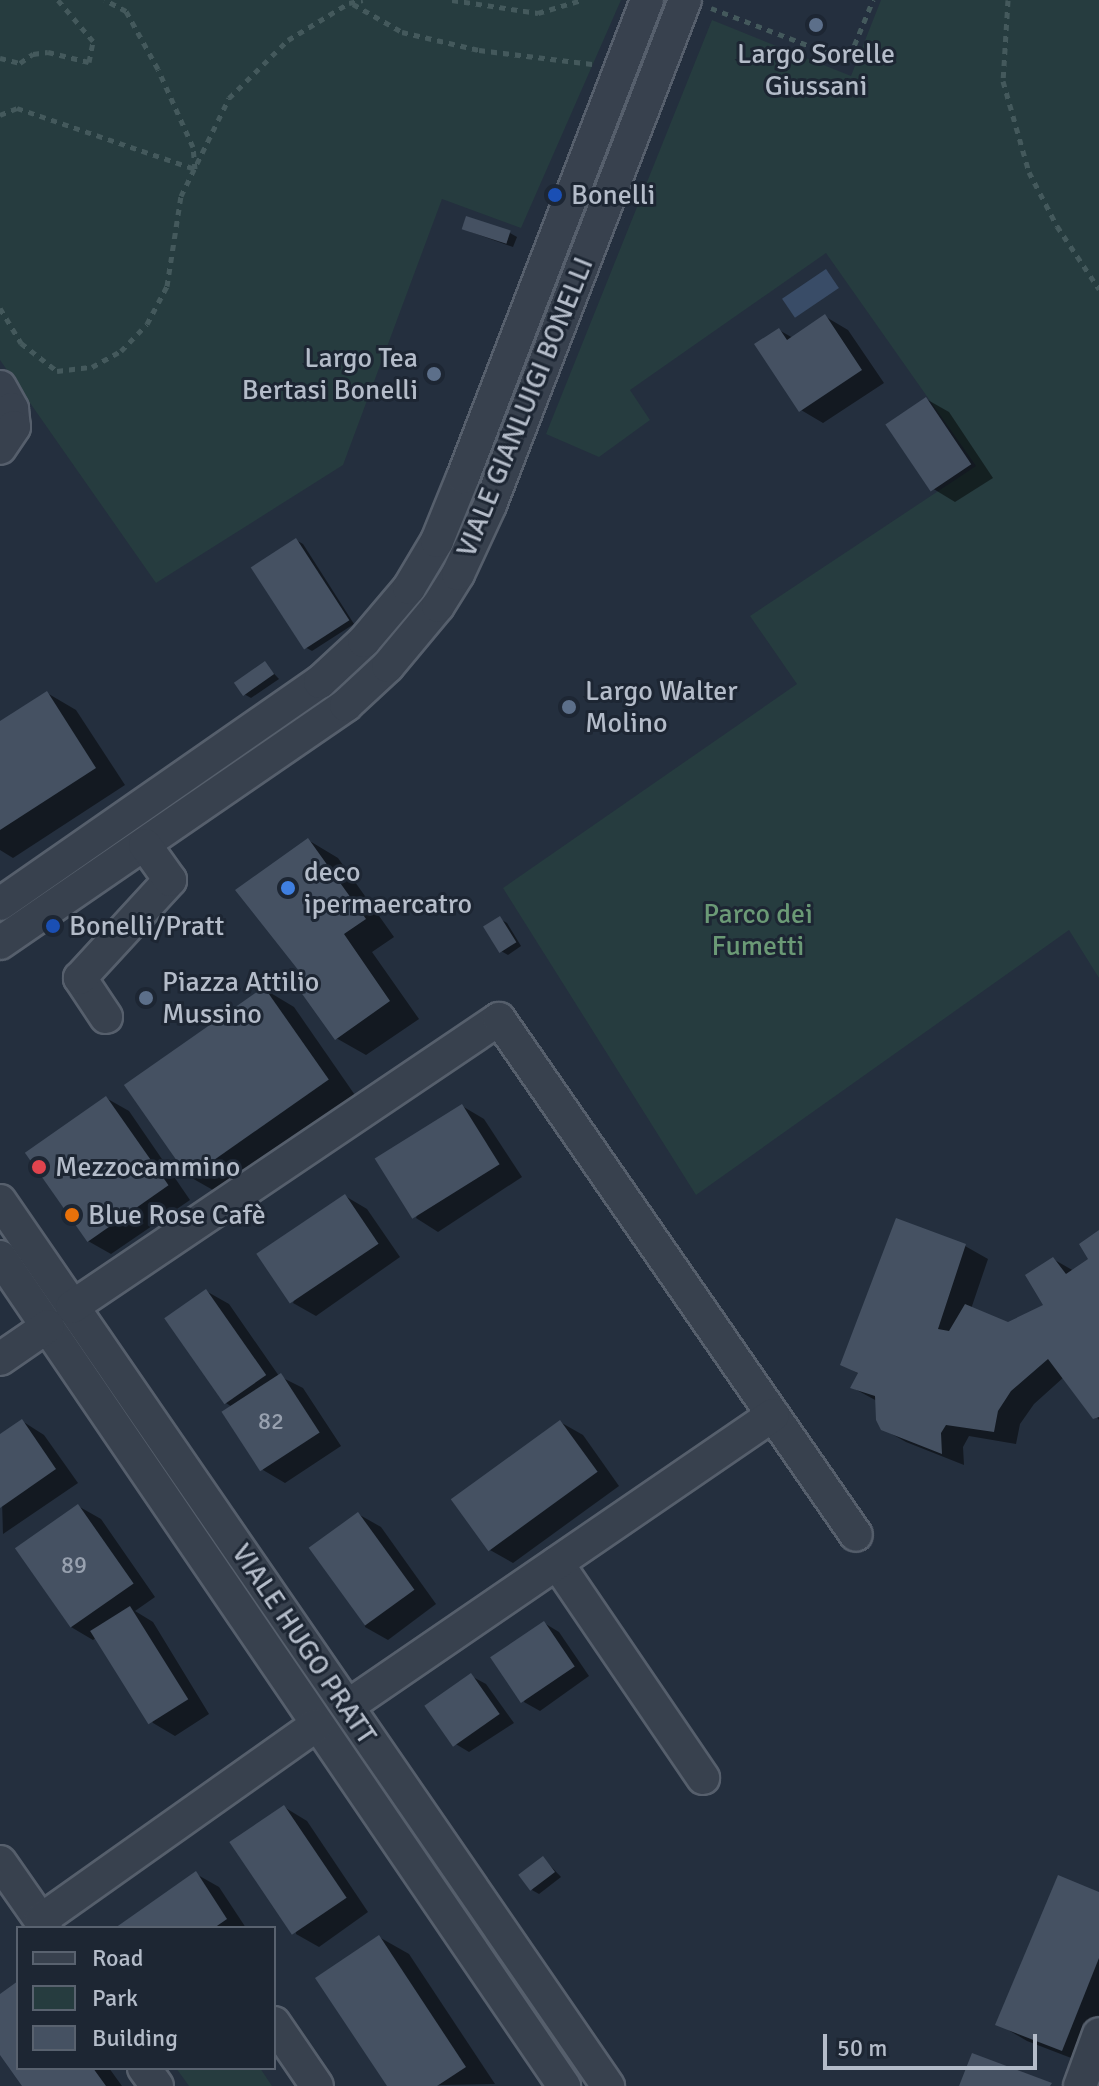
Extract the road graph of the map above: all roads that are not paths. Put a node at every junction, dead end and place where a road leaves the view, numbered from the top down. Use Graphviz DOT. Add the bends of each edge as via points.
graph roads {
  1 [pos="647,0"];
  2 [pos="685,0"];
  3 [pos="0,387"];
  4 [pos="0,448"];
  5 [pos="145,845"];
  6 [pos="0,904"];
  7 [pos="0,943"];
  8 [pos="106,1017"];
  9 [pos="0,1201"];
  10 [pos="0,1257"];
  11 [pos="60,1317"];
  12 [pos="0,1359"];
  13 [pos="773,1415"];
  14 [pos="856,1535"];
  15 [pos="557,1563"];
  16 [pos="348,1706"];
  17 [pos="316,1725"];
  18 [pos="703,1778"];
  19 [pos="0,1862"];
  20 [pos="43,1924"];
  21 [pos="276,2026"];
  22 [pos="1099,2034"];
  23 [pos="317,2086"];
  24 [pos="564,2086"];
  25 [pos="608,2086"];
  26 [pos="1080,2086"];
  1 -- 6 [label="street, VIALE GIANLUIGI BONELLI" via="453,503 409,588 320,682"];
  2 -- 5 [label="street, VIALE GIANLUIGI BONELLI" via="490,505 438,606 388,666 346,705"];
  3 -- 4 [label="street" via="14,418 12,434"];
  5 -- 7 [label="street, VIALE GIANLUIGI BONELLI"];
  5 -- 8 [label="street" via="170,880 80,978"];
  9 -- 11 [label="street, VIALE HUGO PRATT"];
  10 -- 11 [label="street, VIALE HUGO PRATT"];
  11 -- 12 [label="street"];
  11 -- 13 [label="street" via="499,1019"];
  11 -- 16 [label="street, VIALE HUGO PRATT"];
  11 -- 17 [label="street, VIALE HUGO PRATT"];
  13 -- 14 [label="street"];
  13 -- 15 [label="street"];
  15 -- 16 [label="street"];
  15 -- 18 [label="street"];
  16 -- 25 [label="street, VIALE HUGO PRATT"];
  17 -- 20 [label="street"];
  17 -- 24 [label="street, VIALE HUGO PRATT"];
  19 -- 20 [label="street"];
  21 -- 23 [label="street"];
  22 -- 26 [label="street"];
}
